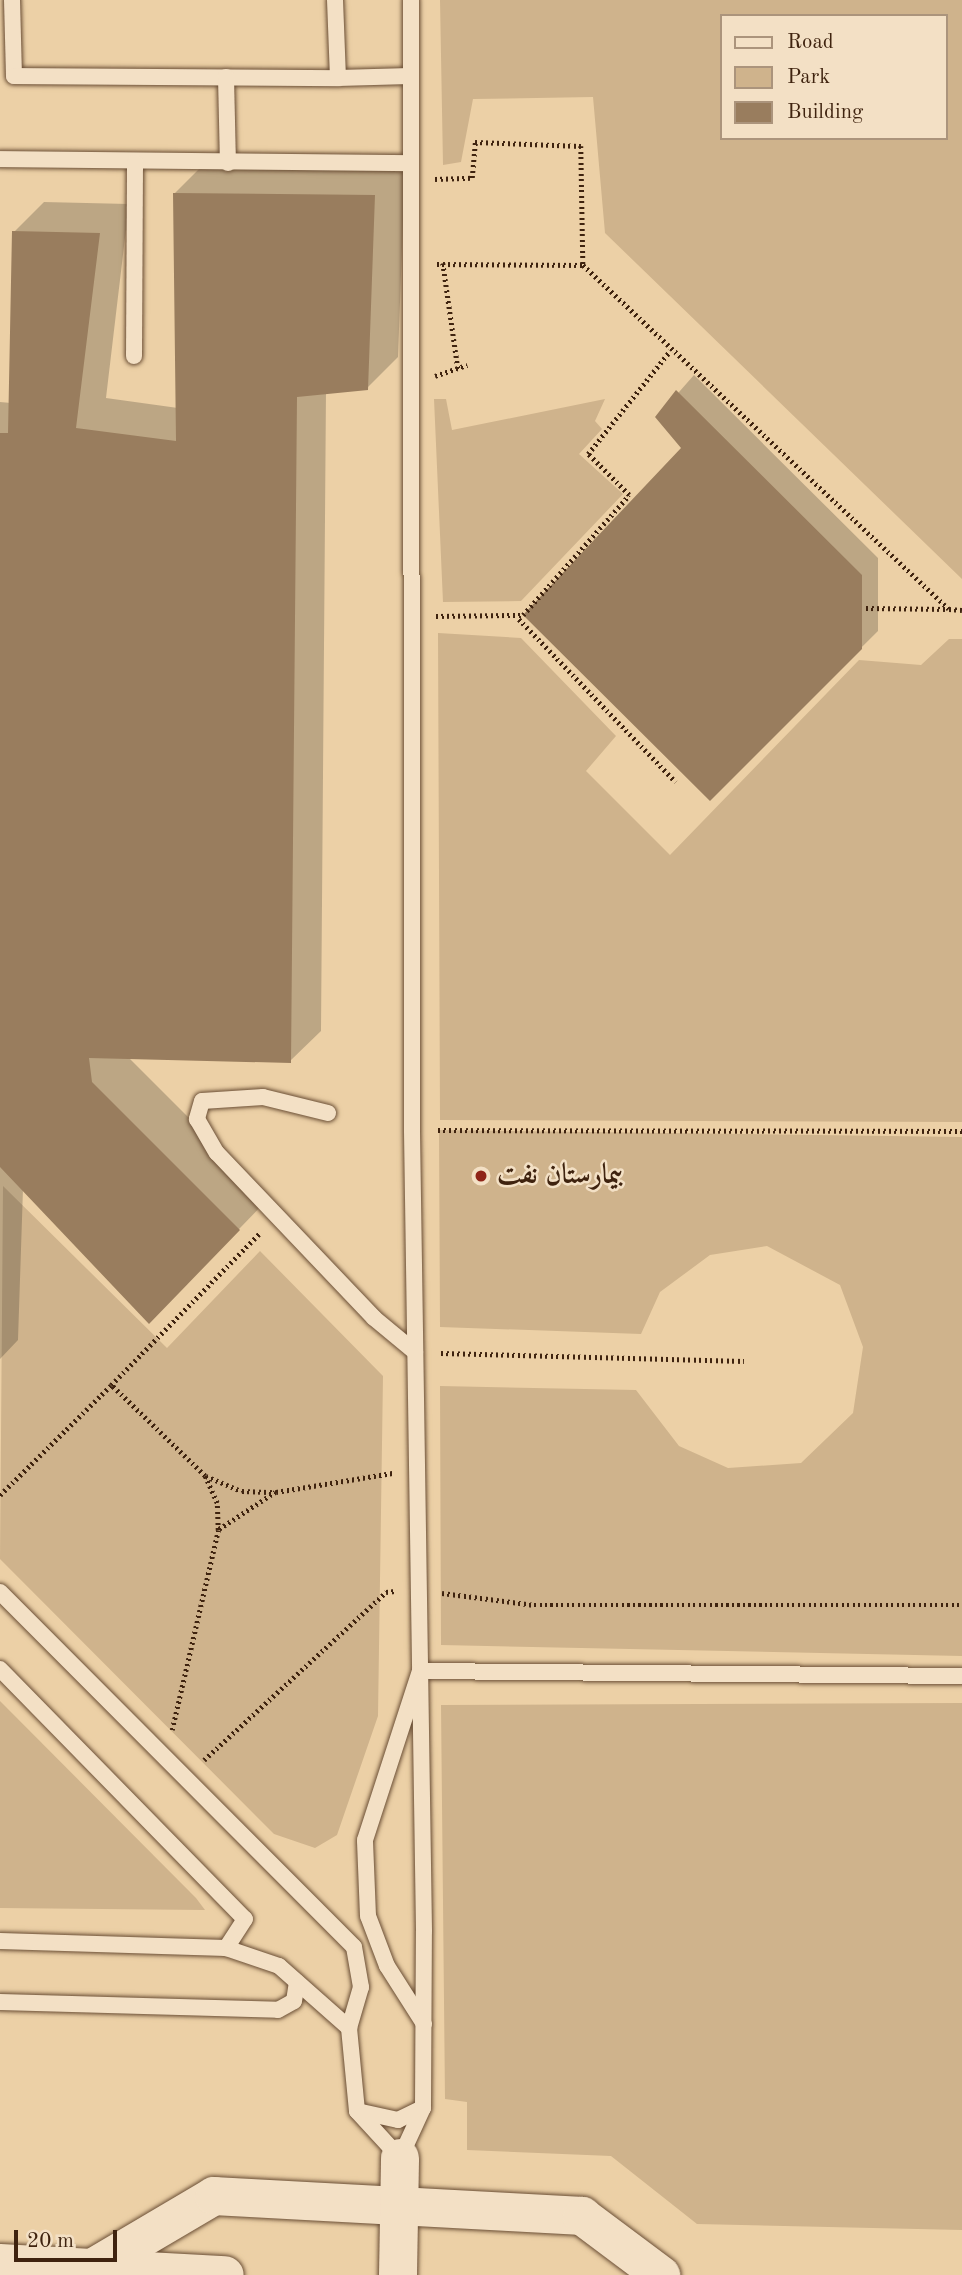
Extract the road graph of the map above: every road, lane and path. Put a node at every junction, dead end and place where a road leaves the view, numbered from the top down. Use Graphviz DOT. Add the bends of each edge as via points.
graph roads {
  1 [pos="12,0"];
  2 [pos="335,0"];
  3 [pos="411,0"];
  4 [pos="410,76"];
  5 [pos="226,77"];
  6 [pos="338,78"];
  7 [pos="0,159"];
  8 [pos="135,163"];
  9 [pos="228,163"];
  10 [pos="410,163"];
  11 [pos="410,180"];
  12 [pos="410,263"];
  13 [pos="443,263"];
  14 [pos="583,265"];
  15 [pos="442,323"];
  16 [pos="452,325"];
  17 [pos="670,351"];
  18 [pos="134,356"];
  19 [pos="458,369"];
  20 [pos="866,608"];
  21 [pos="949,609"];
  22 [pos="962,610"];
  23 [pos="411,615"];
  24 [pos="519,619"];
  25 [pos="676,782"];
  26 [pos="328,1113"];
  27 [pos="412,1130"];
  28 [pos="962,1131"];
  29 [pos="277,1216"];
  30 [pos="415,1352"];
  31 [pos="744,1361"];
  32 [pos="111,1385"];
  33 [pos="417,1469"];
  34 [pos="205,1476"];
  35 [pos="276,1492"];
  36 [pos="0,1495"];
  37 [pos="218,1530"];
  38 [pos="420,1590"];
  39 [pos="0,1592"];
  40 [pos="962,1605"];
  41 [pos="0,1669"];
  42 [pos="421,1671"];
  43 [pos="962,1676"];
  44 [pos="166,1758"];
  45 [pos="185,1778"];
  46 [pos="0,1941"];
  47 [pos="226,1948"];
  48 [pos="297,1982"];
  49 [pos="0,2002"];
  50 [pos="424,2024"];
  51 [pos="349,2028"];
  52 [pos="423,2108"];
  53 [pos="357,2111"];
  54 [pos="400,2158"];
  55 [pos="402,2206"];
  56 [pos="0,2263"];
  57 [pos="92,2268"];
  58 [pos="225,2275"];
  59 [pos="398,2275"];
  60 [pos="661,2275"];
  1 -- 5 [label="lane" via="14,76"];
  2 -- 6 [label="lane"];
  3 -- 4 [label="lane"];
  4 -- 6 [label="lane"];
  4 -- 10 [label="lane"];
  5 -- 6 [label="lane"];
  5 -- 9 [label="lane"];
  7 -- 8 [label="lane"];
  8 -- 9 [label="lane"];
  8 -- 18 [label="lane"];
  9 -- 10 [label="lane"];
  10 -- 11 [label="lane"];
  11 -- 12 [label="lane"];
  11 -- 14 [label="path" via="472,178 475,142 581,146"];
  12 -- 13 [label="path"];
  12 -- 23 [label="lane"];
  13 -- 14 [label="path"];
  13 -- 16 [label="path"];
  14 -- 17 [label="path"];
  15 -- 16 [label="path"];
  16 -- 19 [label="path"];
  17 -- 21 [label="path"];
  17 -- 24 [label="path" via="588,454 629,495"];
  20 -- 21 [label="path"];
  21 -- 22 [label="path"];
  23 -- 24 [label="path"];
  23 -- 27 [label="lane"];
  24 -- 25 [label="path"];
  26 -- 29 [label="lane" via="264,1097 202,1101 197,1119 217,1153"];
  27 -- 28 [label="path"];
  27 -- 30 [label="lane"];
  29 -- 30 [label="lane" via="374,1318"];
  29 -- 32 [label="path"];
  30 -- 31 [label="path"];
  30 -- 33 [label="lane"];
  32 -- 34 [label="path"];
  32 -- 36 [label="path"];
  33 -- 35 [label="path"];
  33 -- 38 [label="lane"];
  34 -- 35 [label="path" via="242,1491"];
  34 -- 37 [label="path"];
  35 -- 37 [label="path"];
  37 -- 44 [label="path"];
  38 -- 40 [label="path" via="534,1605"];
  38 -- 42 [label="lane"];
  38 -- 45 [label="path" via="386,1592"];
  39 -- 44 [label="lane"];
  41 -- 47 [label="lane" via="245,1919"];
  42 -- 43 [label="lane"];
  42 -- 50 [label="lane"];
  42 -- 50 [label="lane" via="365,1840 368,1916 387,1966"];
  44 -- 45 [label="lane"];
  45 -- 51 [label="lane" via="354,1947 361,1987"];
  46 -- 47 [label="lane"];
  47 -- 48 [label="lane" via="279,1966"];
  48 -- 49 [label="lane" via="294,2001 278,2010"];
  48 -- 51 [label="lane"];
  50 -- 52 [label="lane"];
  51 -- 53 [label="lane"];
  52 -- 53 [label="lane" via="398,2120"];
  52 -- 54 [label="lane"];
  53 -- 54 [label="lane"];
  54 -- 55 [label="main road"];
  55 -- 57 [label="main road" via="214,2196"];
  55 -- 59 [label="main road"];
  55 -- 60 [label="main road" via="582,2216"];
  56 -- 57 [label="main road"];
  57 -- 58 [label="main road"];
}
